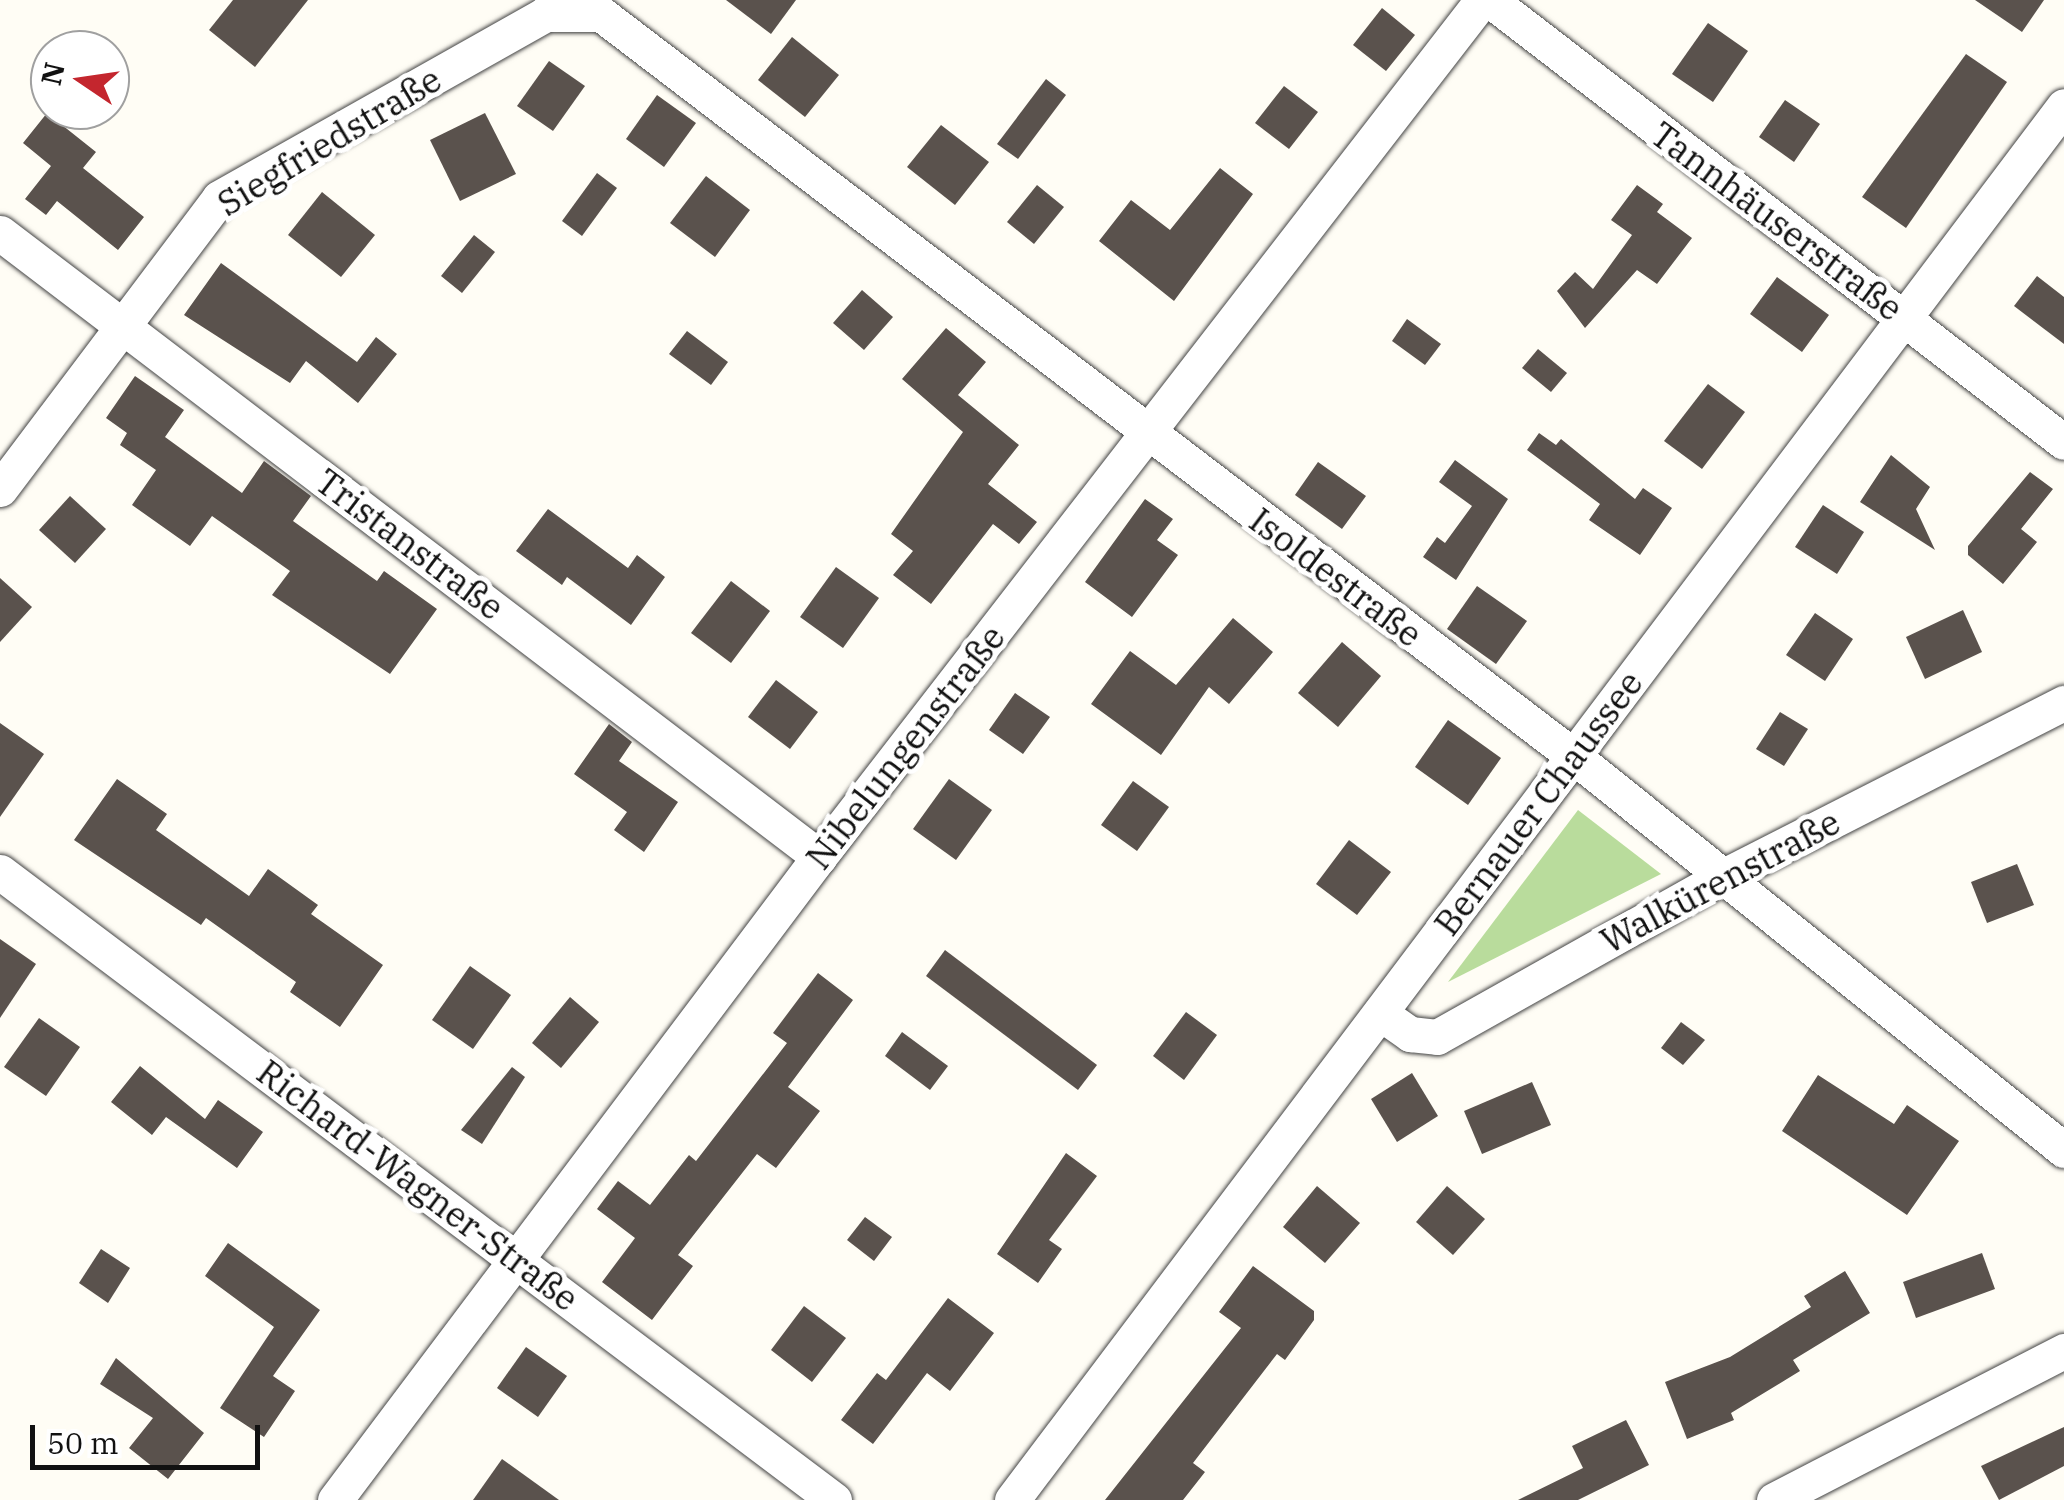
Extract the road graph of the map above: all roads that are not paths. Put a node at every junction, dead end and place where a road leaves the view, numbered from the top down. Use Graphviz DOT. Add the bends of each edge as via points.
graph roads {
  1 [pos="1482,0"];
  2 [pos="1490,0"];
  3 [pos="602,14"];
  4 [pos="2064,106"];
  5 [pos="0,232"];
  6 [pos="1905,318"];
  7 [pos="119,323"];
  8 [pos="1149,436"];
  9 [pos="2064,442"];
  10 [pos="0,489"];
  11 [pos="2064,703"];
  12 [pos="1572,755"];
  13 [pos="819,857"];
  14 [pos="0,872"];
  15 [pos="1726,874"];
  16 [pos="1380,1013"];
  17 [pos="2064,1150"];
  18 [pos="516,1258"];
  19 [pos="2064,1351"];
  20 [pos="335,1500"];
  21 [pos="834,1500"];
  22 [pos="1012,1500"];
  23 [pos="1774,1500"];
  1 -- 8 [label="street, Nibelungenstraße"];
  2 -- 6 [label="street, Tannhäuserstraße"];
  3 -- 7 [label="street, Siegfriedstraße" via="545,14 219,198"];
  3 -- 8 [label="street, Isoldestraße"];
  4 -- 6 [label="street, Bernauer Chaussee"];
  5 -- 7 [label="street, Tristanstraße"];
  6 -- 9 [label="street, Tannhäuserstraße"];
  6 -- 12 [label="street, Bernauer Chaussee"];
  7 -- 10 [label="street, Siegfriedstraße"];
  7 -- 13 [label="street, Tristanstraße"];
  8 -- 12 [label="street, Isoldestraße"];
  8 -- 13 [label="street, Nibelungenstraße"];
  11 -- 15 [label="street, Walkürenstraße"];
  12 -- 15 [label="street, Isoldestraße"];
  12 -- 16 [label="street, Bernauer Chaussee"];
  13 -- 18 [label="street, Nibelungenstraße"];
  14 -- 18 [label="street, Richard-Wagner-Straße"];
  15 -- 16 [label="street, Walkürenstraße" via="1437,1037 1410,1034"];
  15 -- 17 [label="street, Isoldestraße"];
  16 -- 22 [label="street, Bernauer Chaussee"];
  18 -- 20 [label="street, Nibelungenstraße"];
  18 -- 21 [label="street, Richard-Wagner-Straße"];
  19 -- 23 [label="street"];
}
